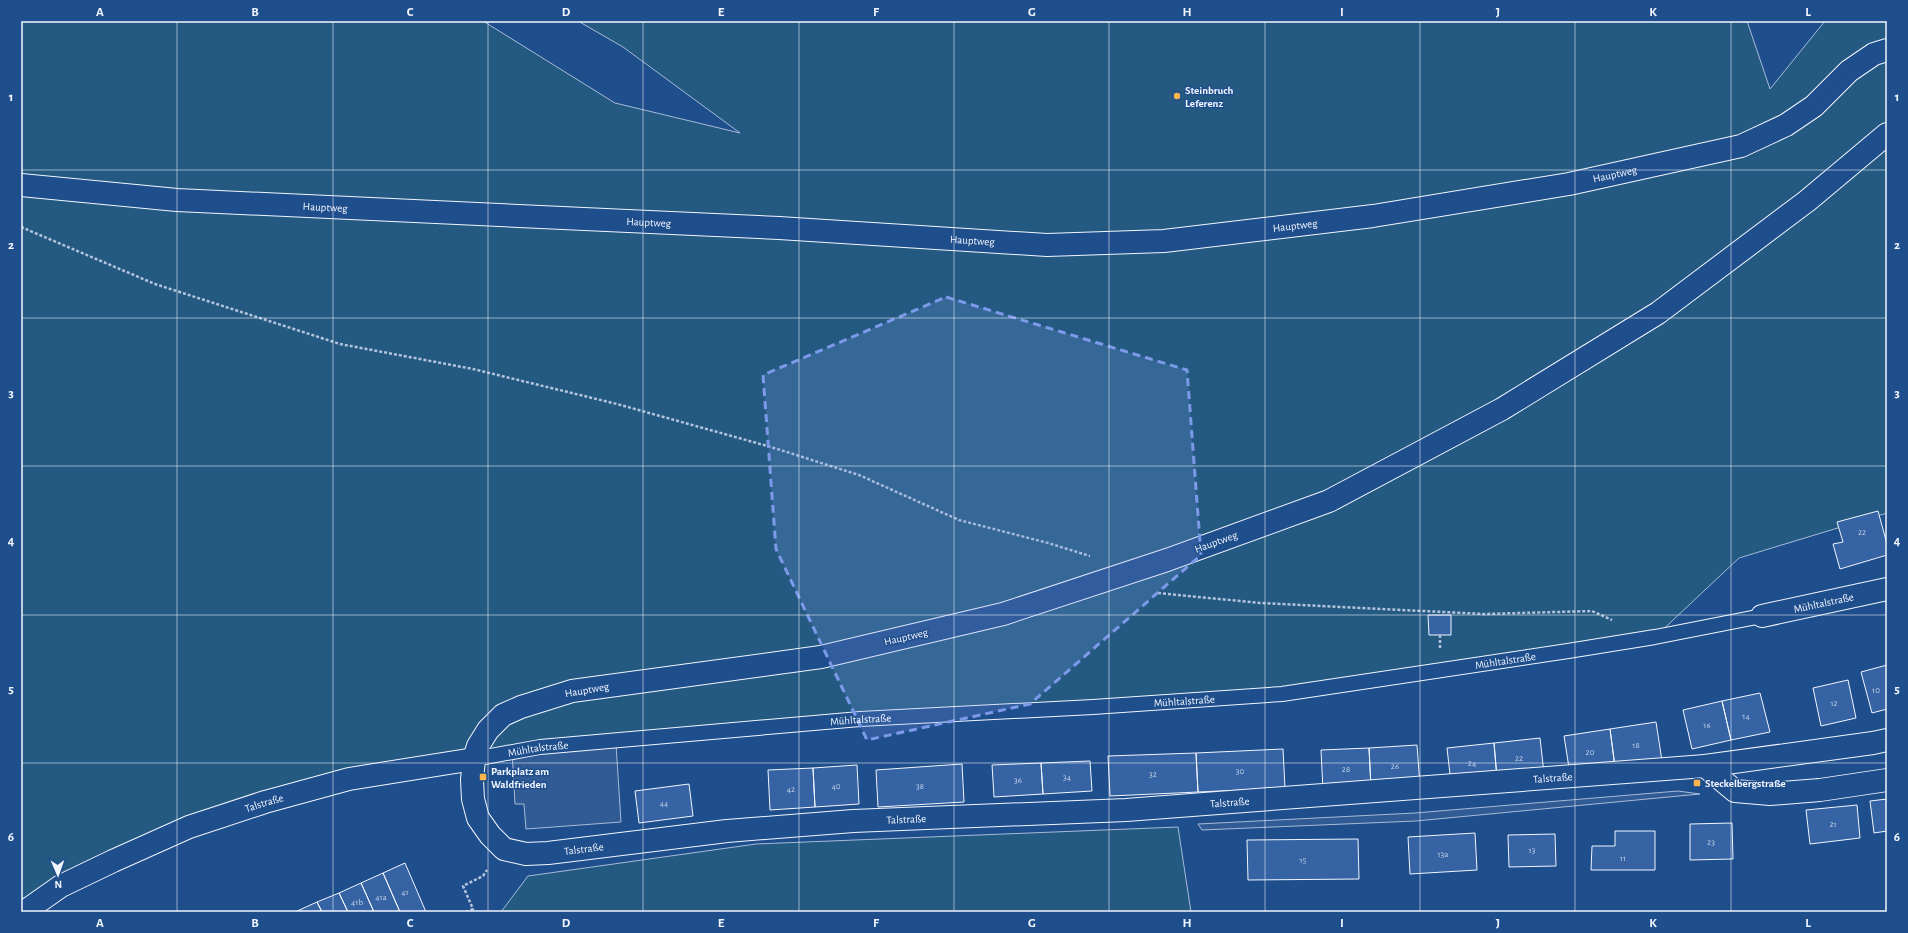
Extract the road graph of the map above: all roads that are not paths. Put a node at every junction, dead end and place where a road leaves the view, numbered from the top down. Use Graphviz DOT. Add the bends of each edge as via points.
graph roads {
  1 [pos="1887,50"];
  2 [pos="1887,134"];
  3 [pos="21,185"];
  4 [pos="1887,589"];
  5 [pos="1762,616"];
  6 [pos="1887,740"];
  7 [pos="474,759"];
  8 [pos="1704,766"];
  9 [pos="1887,780"];
  10 [pos="24,912"];
  1 -- 3 [label="street, Hauptweg" via="1874,54 1849,71 1814,106 1786,125 1741,146 1569,184 1373,216 1164,241 1047,245 786,229 177,200"];
  2 -- 7 [label="street, Hauptweg" via="1807,201 1658,313 1502,409 1330,501 1137,570 1003,614 822,657 572,691 521,707 503,716 488,730 478,746"];
  4 -- 5 [label="street, Mühltalstraße"];
  5 -- 7 [label="lane, Mühltalstraße" via="1568,652 1282,694 860,719 540,747"];
  6 -- 8 [label="street, Talstraße"];
  7 -- 8 [label="street, Talstraße" via="472,789 478,818 504,849 526,854 734,830 853,821 1126,810"];
  7 -- 10 [label="street, Talstraße" via="349,779 197,824 61,886"];
  8 -- 9 [label="street" via="1735,791 1770,794"];
}
